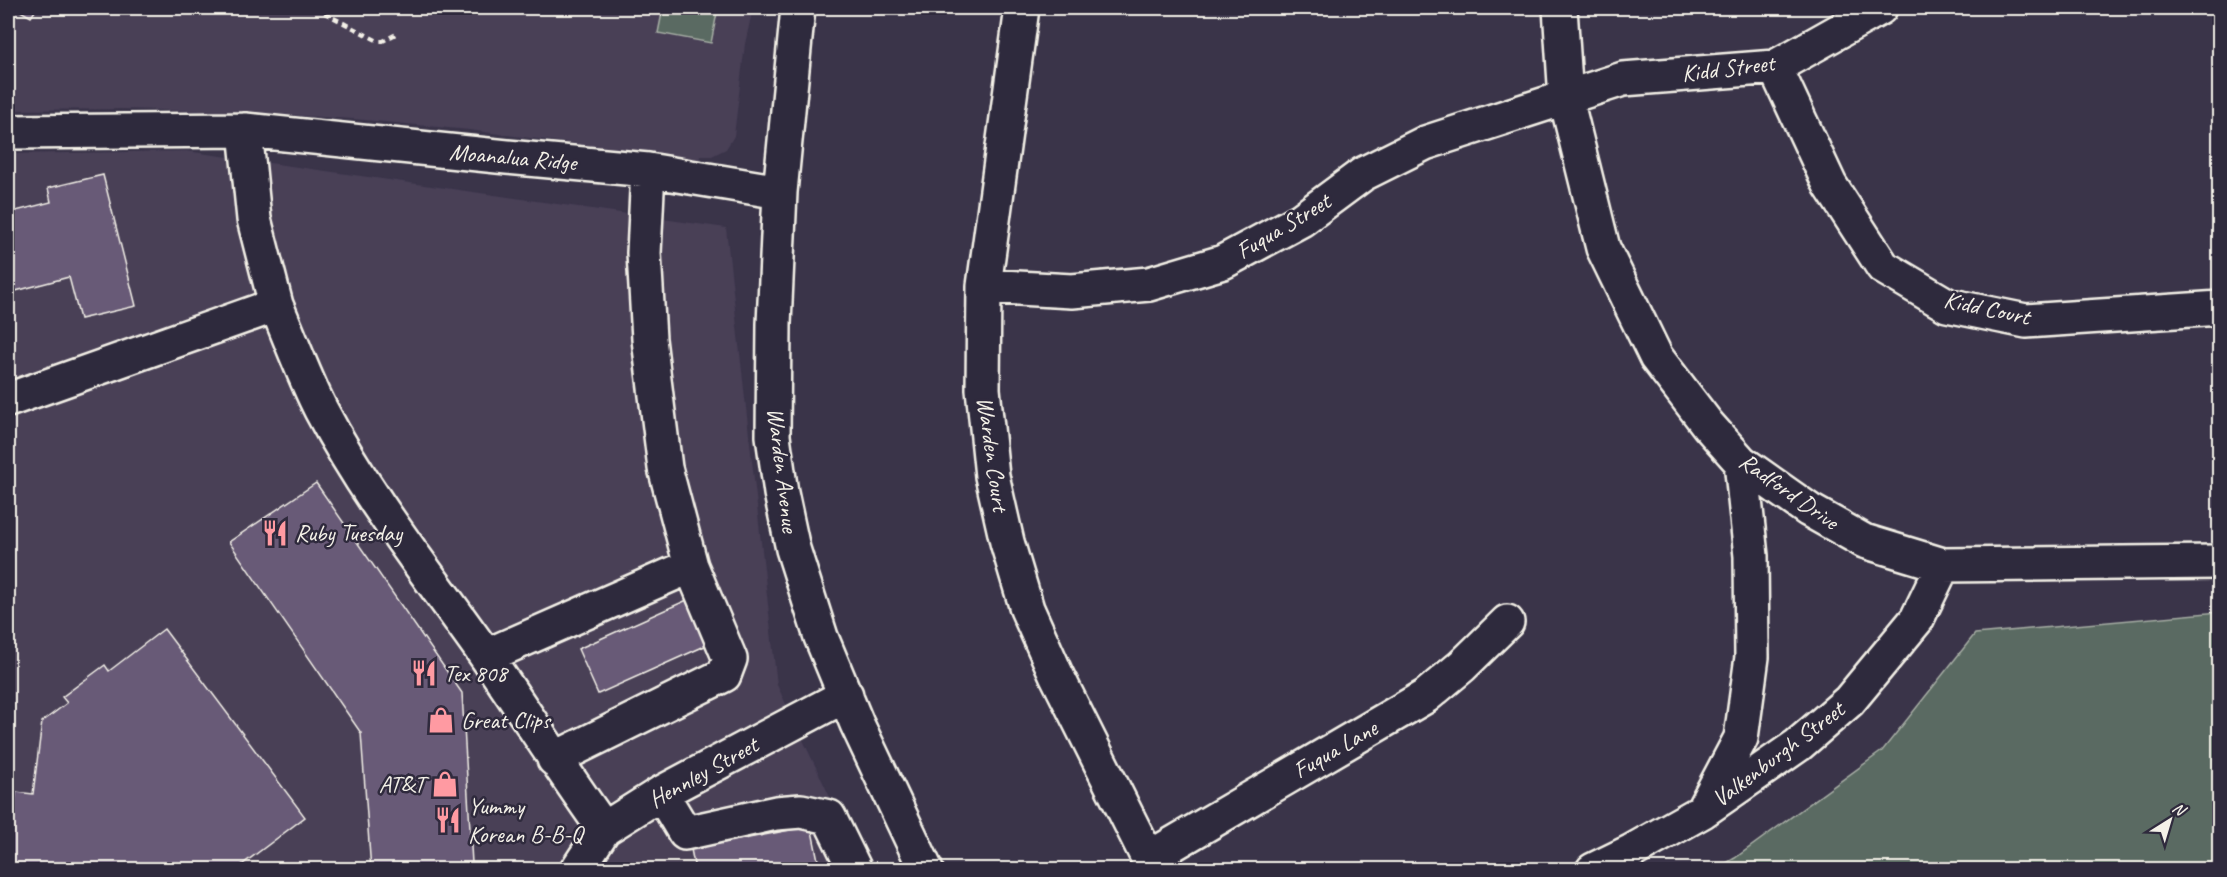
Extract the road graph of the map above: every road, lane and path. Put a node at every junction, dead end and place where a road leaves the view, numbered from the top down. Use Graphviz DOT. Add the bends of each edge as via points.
graph roads {
  1 [pos="315,8"];
  2 [pos="798,8"];
  3 [pos="1023,8"];
  4 [pos="1560,8"];
  5 [pos="1880,8"];
  6 [pos="396,34"];
  7 [pos="1775,67"];
  8 [pos="1566,99"];
  9 [pos="246,130"];
  10 [pos="8,132"];
  11 [pos="648,170"];
  12 [pos="780,192"];
  13 [pos="984,286"];
  14 [pos="276,305"];
  15 [pos="2220,308"];
  16 [pos="8,400"];
  17 [pos="1741,462"];
  18 [pos="2220,562"];
  19 [pos="1943,565"];
  20 [pos="691,566"];
  21 [pos="1507,622"];
  22 [pos="486,656"];
  23 [pos="846,695"];
  24 [pos="554,759"];
  25 [pos="662,793"];
  26 [pos="1703,811"];
  27 [pos="604,829"];
  28 [pos="1152,864"];
  29 [pos="577,870"];
  30 [pos="855,870"];
  31 [pos="926,870"];
  32 [pos="1593,870"];
  1 -- 6 [label="path" via="378,41"];
  2 -- 12 [label="street, Warden Avenue"];
  3 -- 13 [label="street, Warden Court"];
  4 -- 8 [label="street, Radford Drive"];
  5 -- 7 [label="street, Kidd Street"];
  7 -- 8 [label="street, Kidd Street" via="1623,79"];
  7 -- 15 [label="street, Kidd Court" via="1830,185 1883,267 1947,305 2026,321"];
  8 -- 13 [label="street, Fuqua Street" via="1425,143 1363,174 1301,220 1223,262 1149,284 1072,291"];
  8 -- 17 [label="street, Radford Drive" via="1603,248 1636,317 1656,357"];
  9 -- 10 [label="street, Moanalua Ridge"];
  9 -- 11 [label="street, Moanalua Ridge"];
  9 -- 14 [label="street" via="254,219"];
  11 -- 12 [label="street, Moanalua Ridge"];
  11 -- 20 [label="street" via="644,253 649,339 665,468"];
  12 -- 23 [label="street, Warden Avenue" via="773,436 793,549 821,637"];
  13 -- 28 [label="street, Warden Court" via="983,389 992,476 1007,542 1032,620 1056,674"];
  14 -- 16 [label="street"];
  14 -- 22 [label="street" via="320,408 351,462"];
  17 -- 19 [label="street, Radford Drive" via="1809,510 1864,541"];
  17 -- 26 [label="street" via="1751,556 1752,657 1742,738"];
  18 -- 19 [label="street, Radford Drive"];
  19 -- 26 [label="street, Valkenburgh Street" via="1917,619 1849,701 1798,745"];
  20 -- 22 [label="street"];
  20 -- 24 [label="street" via="730,659 724,675"];
  21 -- 28 [label="street, Fuqua Lane" via="1426,696"];
  22 -- 24 [label="street"];
  23 -- 25 [label="street, Hennley Street"];
  23 -- 31 [label="street, Warden Avenue"];
  24 -- 27 [label="street"];
  25 -- 27 [label="street, Hennley Street"];
  25 -- 30 [label="street" via="685,833 776,813 801,811 829,817"];
  26 -- 32 [label="street, Valkenburgh Street"];
  27 -- 29 [label="street, Hennley Street"];
}
